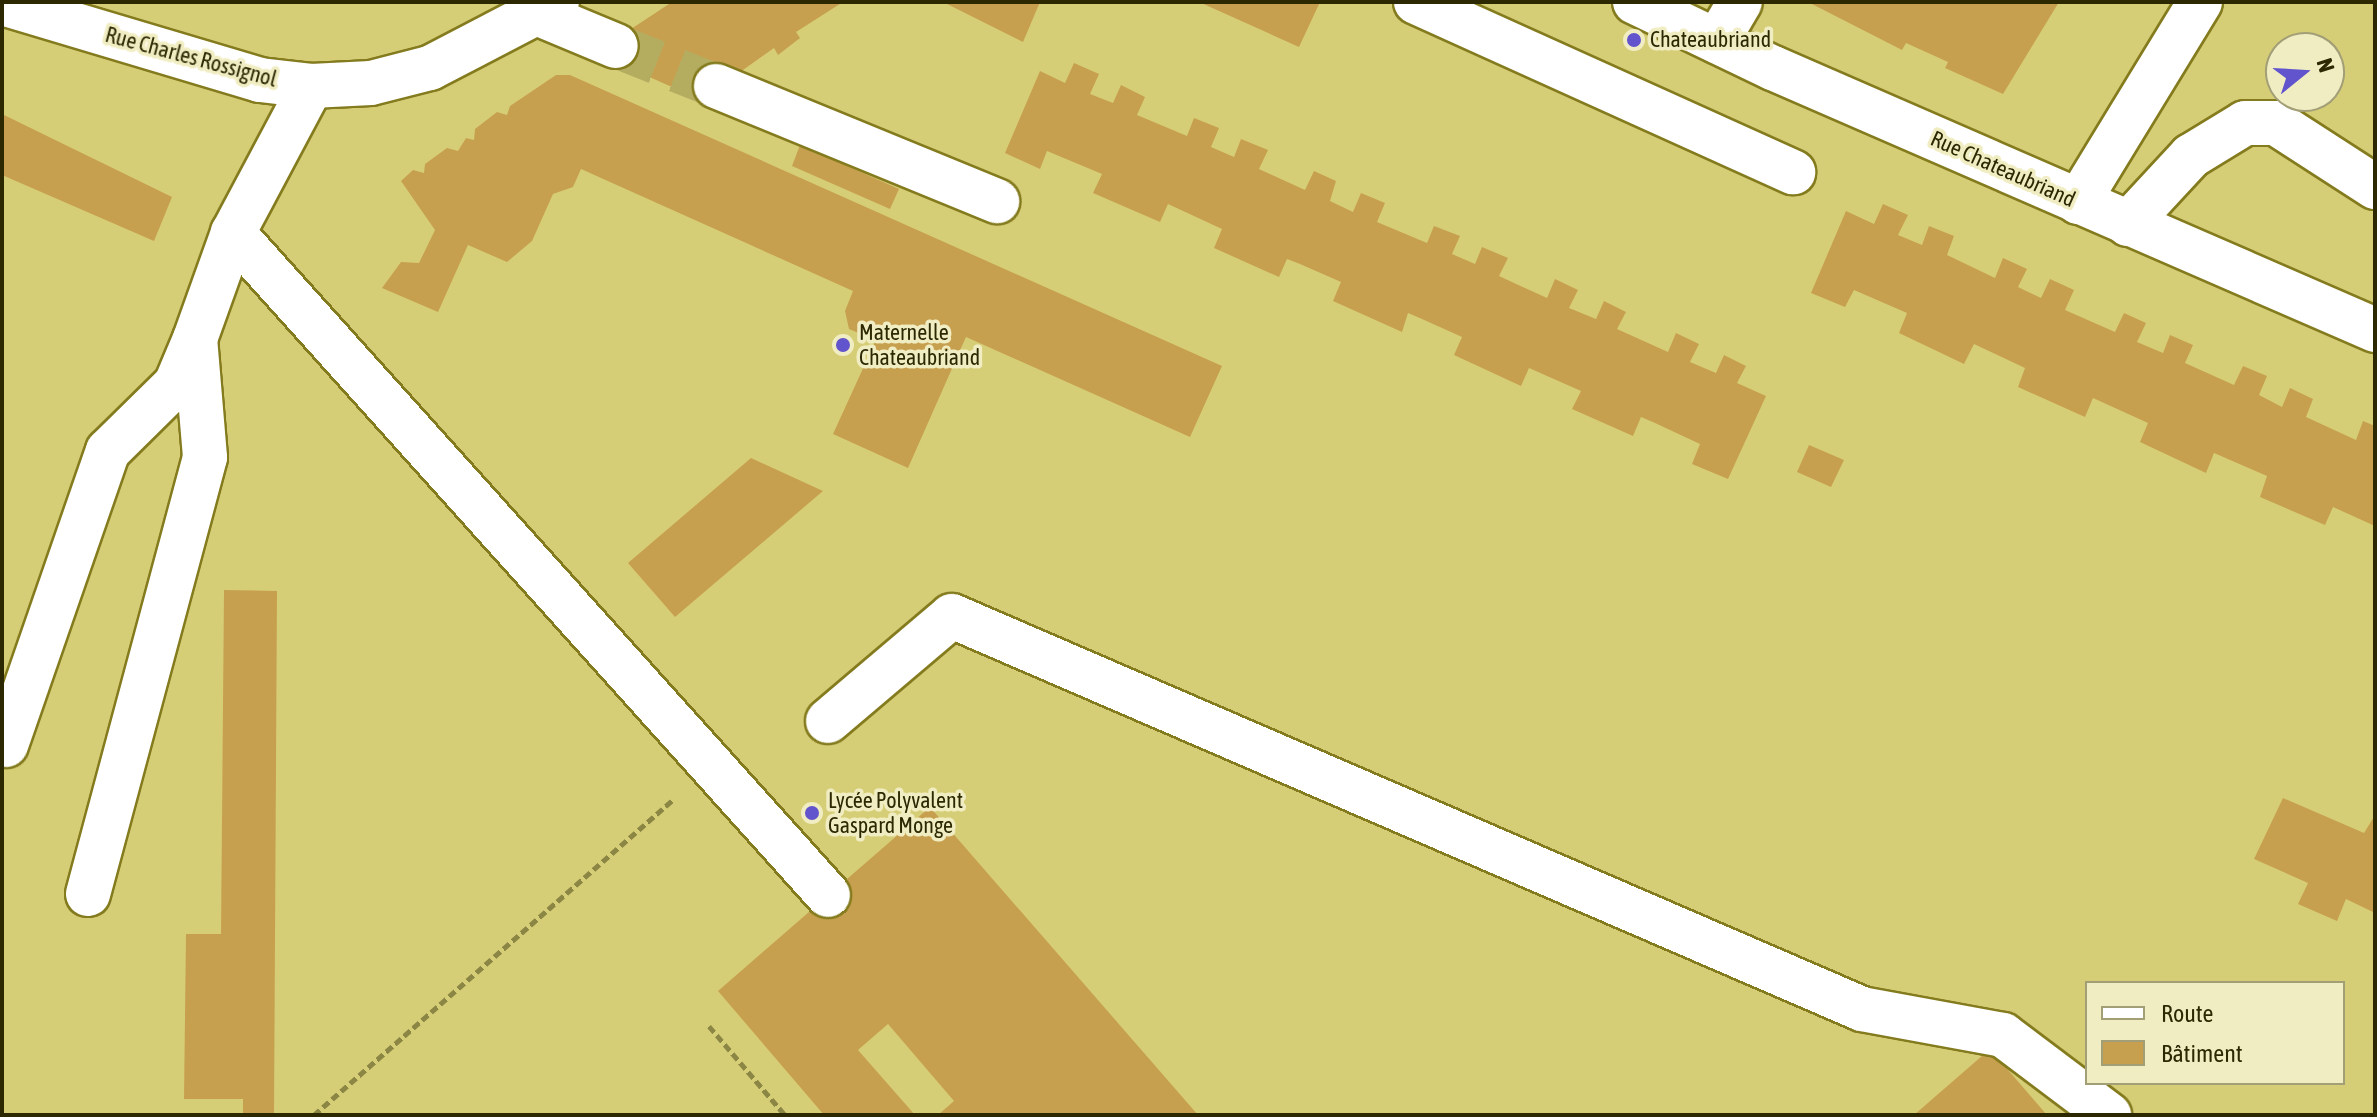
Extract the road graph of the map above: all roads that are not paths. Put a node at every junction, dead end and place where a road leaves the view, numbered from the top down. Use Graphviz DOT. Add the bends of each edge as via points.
graph roads {
  1 [pos="1416,2"];
  2 [pos="1635,2"];
  3 [pos="1740,2"];
  4 [pos="2200,2"];
  5 [pos="2,3"];
  6 [pos="548,8"];
  7 [pos="1717,41"];
  8 [pos="616,46"];
  9 [pos="311,86"];
  10 [pos="716,86"];
  11 [pos="1793,172"];
  12 [pos="2375,187"];
  13 [pos="997,201"];
  14 [pos="2078,202"];
  15 [pos="2128,224"];
  16 [pos="233,233"];
  17 [pos="2375,330"];
  18 [pos="195,339"];
  19 [pos="828,721"];
  20 [pos="6,745"];
  21 [pos="88,894"];
  22 [pos="828,895"];
  23 [pos="2109,1115"];
  1 -- 11 [label="street"];
  2 -- 7 [label="street, Rue Chateaubriand"];
  3 -- 7 [label="street"];
  4 -- 14 [label="street"];
  5 -- 9 [label="street, Rue Charles Rossignol" via="260,80"];
  6 -- 8 [label="street"];
  6 -- 9 [label="street, Rue Charles Rossignol" via="430,68 371,83"];
  7 -- 14 [label="street, Rue Chateaubriand"];
  9 -- 16 [label="street"];
  10 -- 13 [label="street"];
  12 -- 15 [label="street" via="2276,123 2245,123 2191,156"];
  14 -- 15 [label="street, Rue Chateaubriand"];
  15 -- 17 [label="street, Rue Chateaubriand"];
  16 -- 18 [label="street"];
  16 -- 22 [label="street"];
  18 -- 20 [label="street" via="176,384 108,451"];
  18 -- 21 [label="street" via="205,457"];
  19 -- 23 [label="street" via="952,616 1862,1009 2003,1035"];
}
